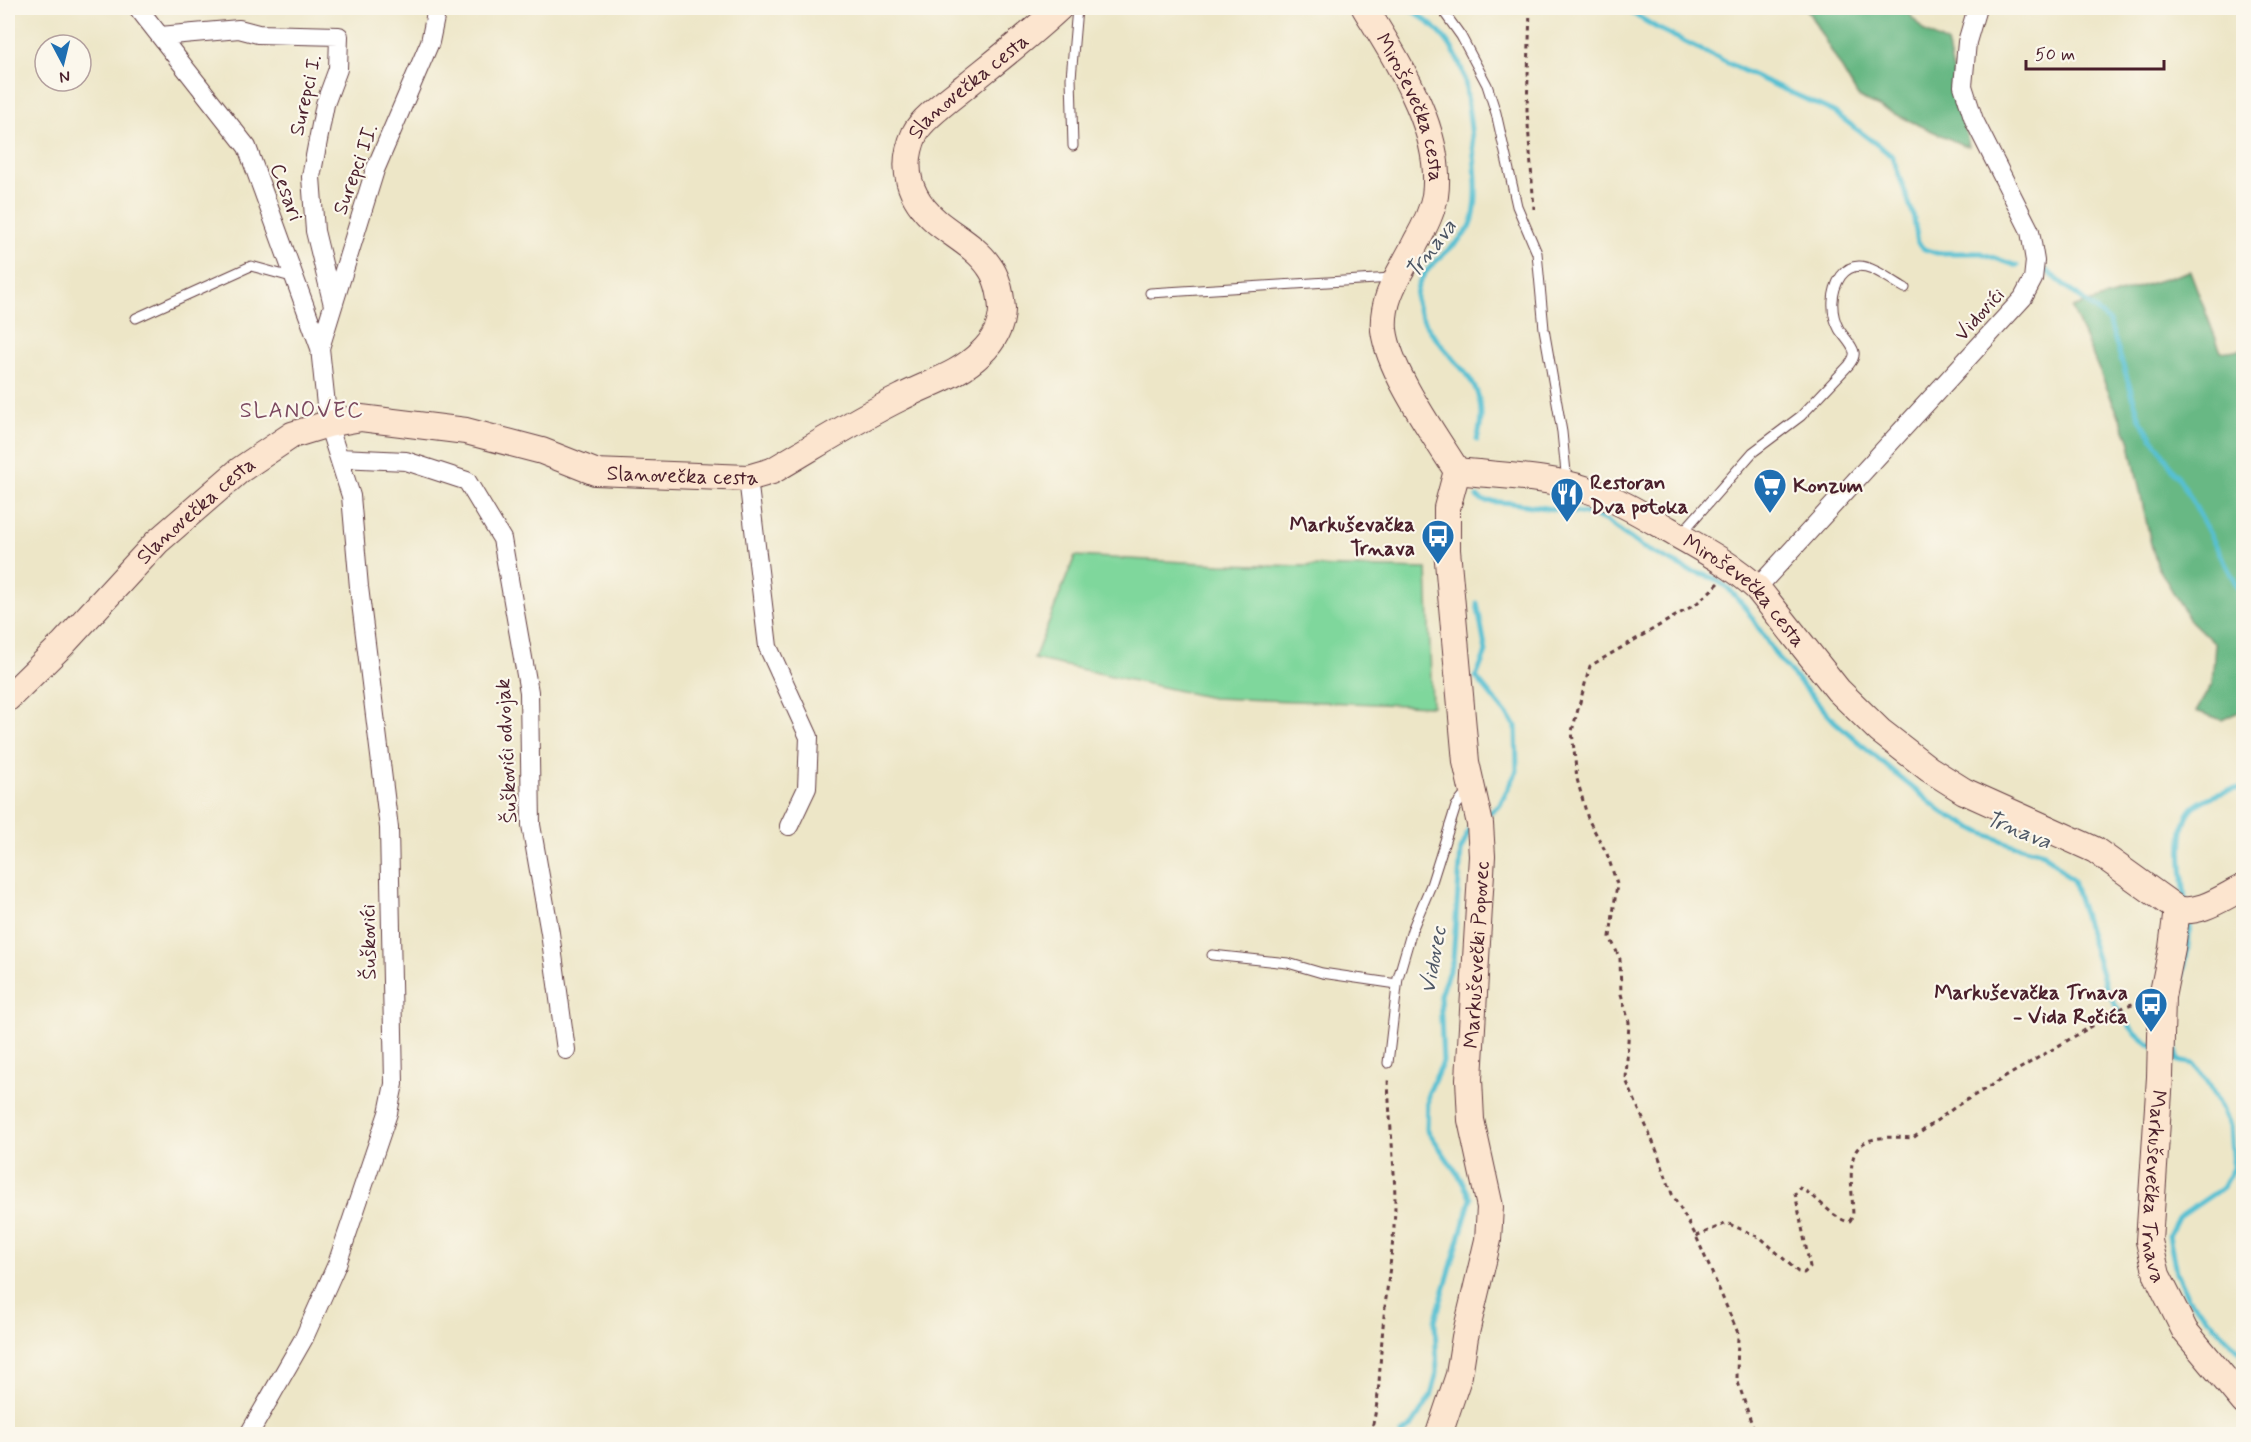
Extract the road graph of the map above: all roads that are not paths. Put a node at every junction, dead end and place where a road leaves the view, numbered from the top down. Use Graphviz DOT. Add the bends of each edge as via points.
graph roads {
  1 [pos="138,8"];
  2 [pos="437,8"];
  3 [pos="1059,8"];
  4 [pos="1077,8"];
  5 [pos="1365,8"];
  6 [pos="1441,8"];
  7 [pos="1977,8"];
  8 [pos="160,36"];
  9 [pos="1073,146"];
  10 [pos="295,278"];
  11 [pos="1395,278"];
  12 [pos="1905,288"];
  13 [pos="1150,293"];
  14 [pos="333,305"];
  15 [pos="136,318"];
  16 [pos="320,348"];
  17 [pos="328,424"];
  18 [pos="340,458"];
  19 [pos="1457,471"];
  20 [pos="747,478"];
  21 [pos="1567,485"];
  22 [pos="1680,536"];
  23 [pos="1757,588"];
  24 [pos="8,698"];
  25 [pos="1475,805"];
  26 [pos="789,826"];
  27 [pos="2244,887"];
  28 [pos="2177,909"];
  29 [pos="1212,955"];
  30 [pos="1397,984"];
  31 [pos="566,1050"];
  32 [pos="1388,1063"];
  33 [pos="2244,1402"];
  34 [pos="249,1434"];
  35 [pos="1439,1434"];
  1 -- 8 [label="street, Cesari"];
  2 -- 14 [label="street, Surepci II." via="430,42 375,170"];
  3 -- 20 [label="street, Slanovečka cesta" via="939,107 916,131 907,163 909,186 921,204 989,266 999,289 1002,312 996,335 981,354 943,380 904,395 771,471"];
  4 -- 9 [label="lane" via="1071,78"];
  5 -- 11 [label="street, Miroševečka cesta" via="1406,77 1435,159 1434,199 1426,222"];
  6 -- 21 [label="lane" via="1487,85 1497,113 1516,206 1537,253"];
  7 -- 23 [label="street, Vidovići" via="1967,42 1963,86 1978,129 2030,231 2035,261 2032,279 2023,298"];
  8 -- 10 [label="street, Cesari" via="247,147"];
  8 -- 14 [label="street, Surepci I." via="239,29 258,34 339,36 338,69 325,104 311,177 315,231"];
  10 -- 15 [label="lane" via="251,266"];
  10 -- 16 [label="street, Cesari"];
  11 -- 13 [label="lane"];
  11 -- 19 [label="street, Miroševečka cesta" via="1384,309 1389,355"];
  12 -- 22 [label="lane" via="1864,265 1846,270 1836,284 1832,302 1838,328 1854,351 1850,365 1801,416 1753,452"];
  14 -- 16 [label="street, Surepci II."];
  16 -- 17 [label="street, Cesari"];
  17 -- 18 [label="street, Šuškovići"];
  17 -- 20 [label="street, Slanovečka cesta" via="362,418 466,431 542,451 595,472"];
  17 -- 24 [label="street, Slanovečka cesta" via="292,435 240,470 157,542"];
  18 -- 31 [label="street, Šuškovići odvojak" via="406,461 467,481 501,539 528,692 531,825"];
  18 -- 34 [label="street, Šuškovići" via="351,496 389,828 394,1084 388,1113 337,1264 304,1338"];
  19 -- 21 [label="street, Miroševečka cesta"];
  19 -- 25 [label="street, Markuševečki Popovec" via="1447,508 1447,550 1460,706"];
  20 -- 26 [label="street" via="768,647 809,737 807,788"];
  21 -- 22 [label="street, Miroševečka cesta" via="1627,505"];
  22 -- 23 [label="street, Miroševečka cesta" via="1742,573"];
  23 -- 28 [label="street, Miroševečka cesta" via="1838,690 1880,731 1921,763 1964,791 2095,850"];
  25 -- 30 [label="lane" via="1456,806"];
  25 -- 35 [label="street, Markuševečki Popovec" via="1482,856 1469,1079 1471,1120 1490,1207 1488,1240 1459,1375"];
  27 -- 28 [label="street" via="2200,908"];
  28 -- 33 [label="street, Markuševečka Trnava" via="2162,997 2149,1242 2157,1275 2185,1331"];
  29 -- 30 [label="lane" via="1288,963 1322,973"];
  30 -- 32 [label="lane"];
}
